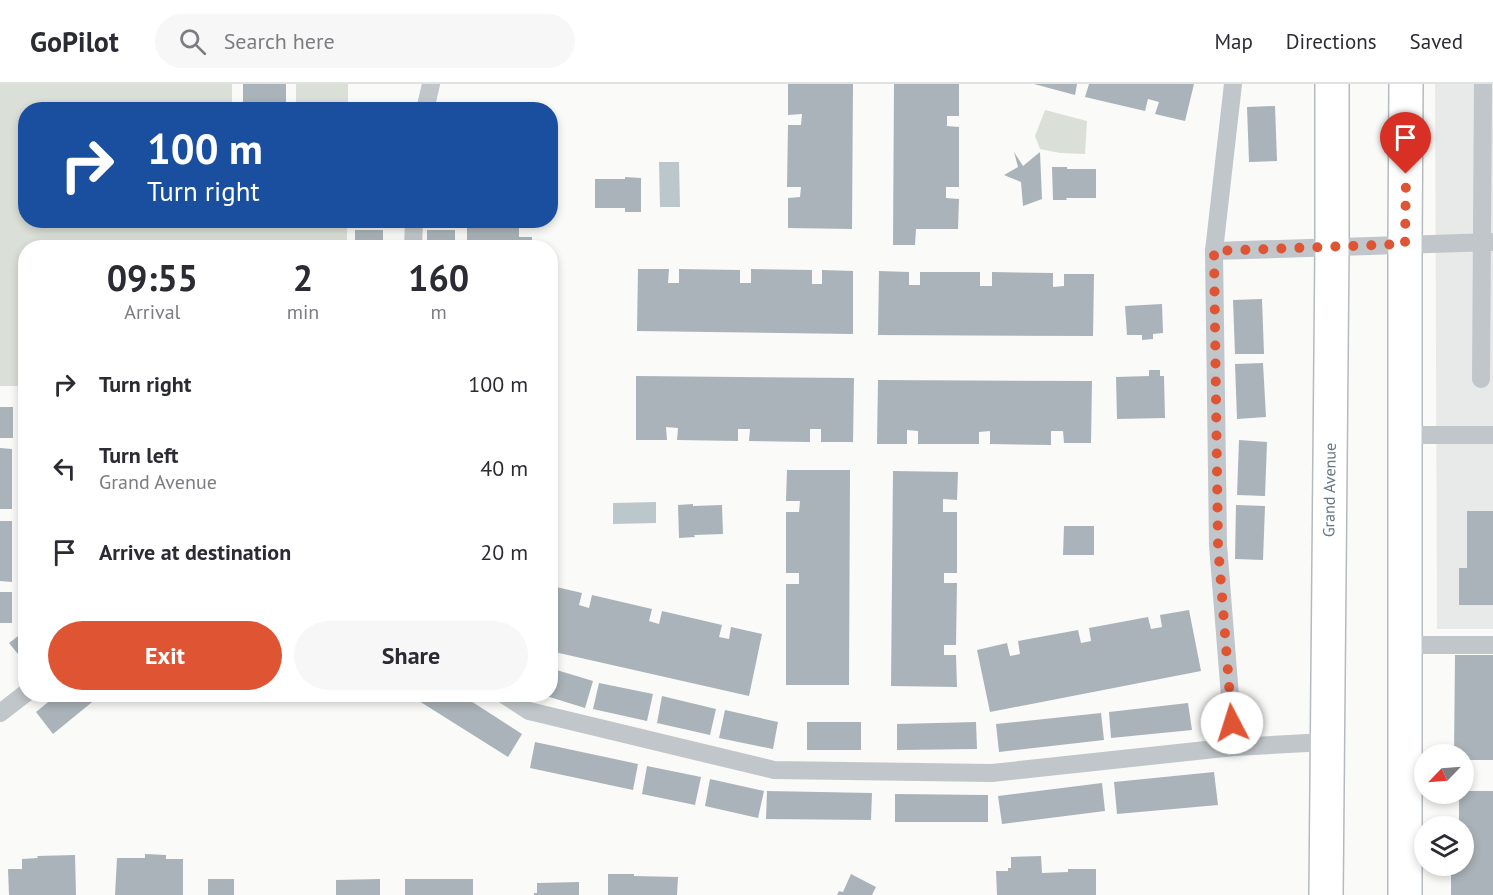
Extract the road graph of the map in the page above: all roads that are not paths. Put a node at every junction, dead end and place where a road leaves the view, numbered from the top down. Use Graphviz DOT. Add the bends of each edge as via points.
graph roads {
  1 [pos="431,84"];
  2 [pos="1233,84"];
  3 [pos="1332,84"];
  4 [pos="1406,84"];
  5 [pos="1483,84"];
  6 [pos="427,102"];
  7 [pos="1487,242"];
  8 [pos="1405,244"];
  9 [pos="1332,247"];
  10 [pos="1214,251"];
  11 [pos="1481,379"];
  12 [pos="1406,435"];
  13 [pos="1493,435"];
  14 [pos="1405,645"];
  15 [pos="1493,645"];
  16 [pos="18,699"];
  17 [pos="515,702"];
  18 [pos="0,713"];
  19 [pos="1326,742"];
  20 [pos="1234,747"];
  21 [pos="1326,895"];
  22 [pos="1405,895"];
  1 -- 6 [label="lane"];
  2 -- 10 [label="lane"];
  3 -- 9 [label="main road, Grand Avenue"];
  4 -- 8 [label="main road"];
  5 -- 7 [label="lane"];
  7 -- 8 [label="lane"];
  7 -- 11 [label="lane"];
  8 -- 9 [label="lane"];
  8 -- 12 [label="main road"];
  9 -- 10 [label="lane"];
  9 -- 19 [label="main road, Grand Avenue"];
  10 -- 20 [label="lane" via="1218,545"];
  12 -- 13 [label="lane"];
  12 -- 14 [label="main road"];
  14 -- 15 [label="lane"];
  14 -- 22 [label="main road"];
  16 -- 18 [label="lane"];
  17 -- 20 [label="lane" via="529,711 774,771 992,773"];
  19 -- 20 [label="lane"];
  19 -- 21 [label="main road, Grand Avenue"];
}
